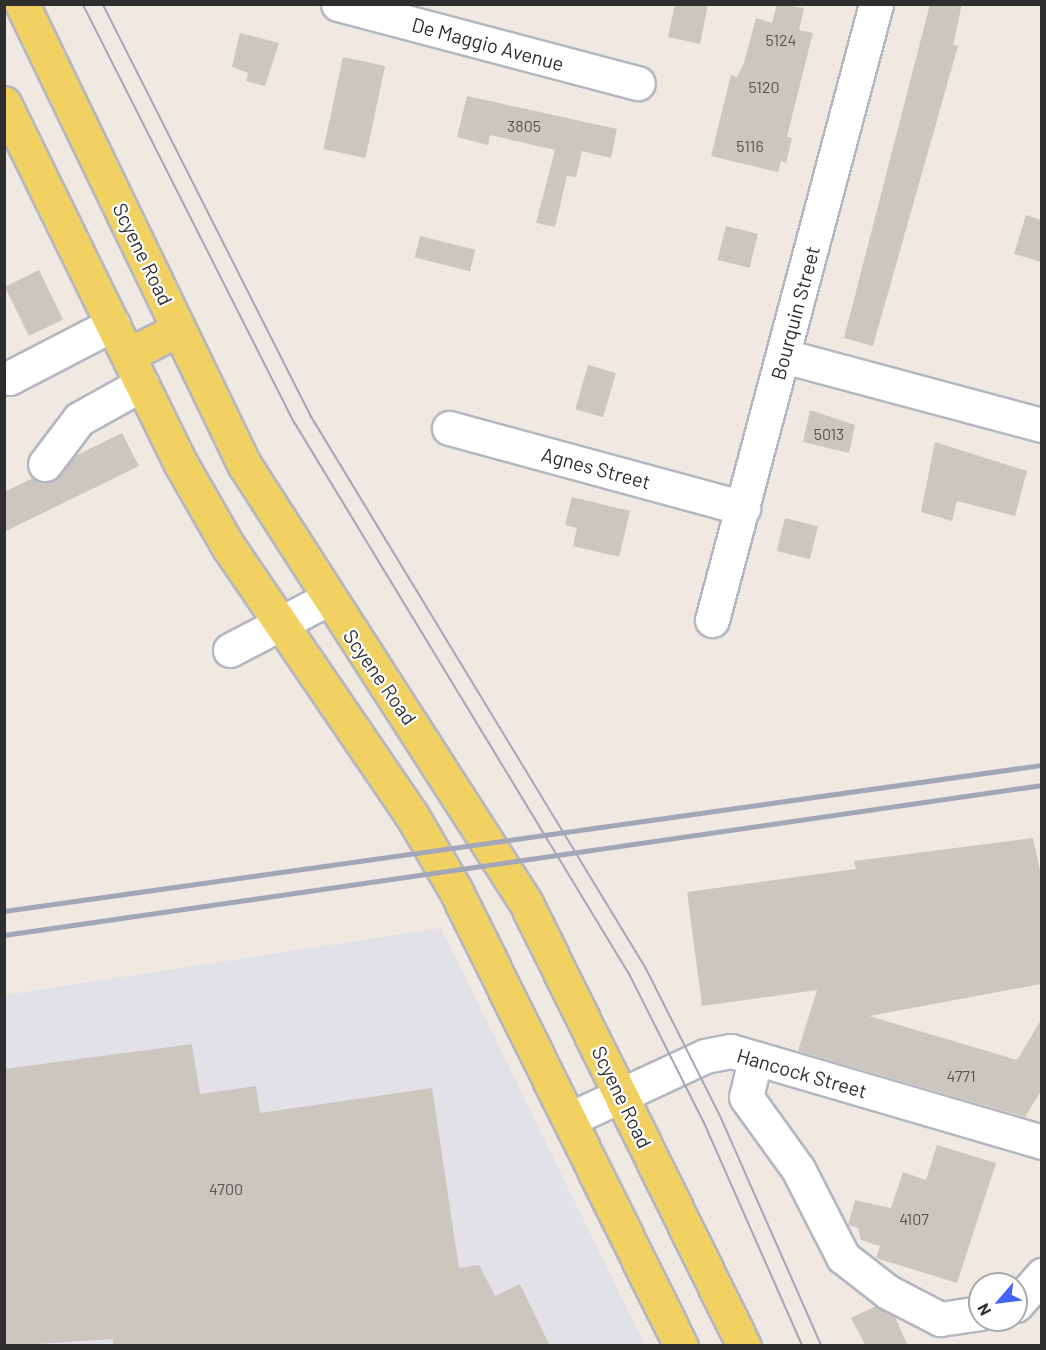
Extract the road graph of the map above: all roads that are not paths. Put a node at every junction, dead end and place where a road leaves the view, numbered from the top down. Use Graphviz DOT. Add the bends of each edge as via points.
graph roads {
  1 [pos="22,4"];
  2 [pos="338,4"];
  3 [pos="876,4"];
  4 [pos="425,16"];
  5 [pos="638,83"];
  6 [pos="4,104"];
  7 [pos="113,324"];
  8 [pos="179,328"];
  9 [pos="784,356"];
  10 [pos="135,369"];
  11 [pos="9,378"];
  12 [pos="1041,424"];
  13 [pos="449,428"];
  14 [pos="45,464"];
  15 [pos="743,508"];
  16 [pos="327,599"];
  17 [pos="712,620"];
  18 [pos="279,627"];
  19 [pos="230,650"];
  20 [pos="755,1059"];
  21 [pos="621,1094"];
  22 [pos="570,1119"];
  23 [pos="1041,1142"];
  24 [pos="1041,1275"];
  25 [pos="1028,1291"];
  26 [pos="968,1315"];
  27 [pos="681,1346"];
  28 [pos="744,1346"];
  1 -- 8 [label="main road, Scyene Road"];
  2 -- 4 [label="street, De Maggio Avenue"];
  3 -- 9 [label="street, Bourquin Street"];
  4 -- 5 [label="street, De Maggio Avenue"];
  6 -- 7 [label="main road"];
  7 -- 10 [label="main road"];
  7 -- 11 [label="street"];
  8 -- 10 [label="main road"];
  8 -- 16 [label="main road, Scyene Road" via="244,464"];
  9 -- 12 [label="street"];
  9 -- 15 [label="street, Bourquin Street"];
  10 -- 14 [label="street" via="79,418"];
  10 -- 18 [label="main road" via="182,464"];
  13 -- 15 [label="street, Agnes Street"];
  15 -- 17 [label="street, Bourquin Street"];
  16 -- 18 [label="street"];
  16 -- 21 [label="main road, Scyene Road" via="499,856"];
  18 -- 19 [label="street"];
  18 -- 22 [label="main road" via="411,814 456,891"];
  20 -- 21 [label="street, Hancock Street" via="731,1051 705,1056"];
  20 -- 23 [label="street, Hancock Street"];
  20 -- 26 [label="street" via="746,1097 798,1169 843,1257 888,1292 940,1318"];
  21 -- 22 [label="street, Hancock Street"];
  21 -- 28 [label="main road, Scyene Road"];
  22 -- 27 [label="main road"];
  24 -- 25 [label="street"];
}
